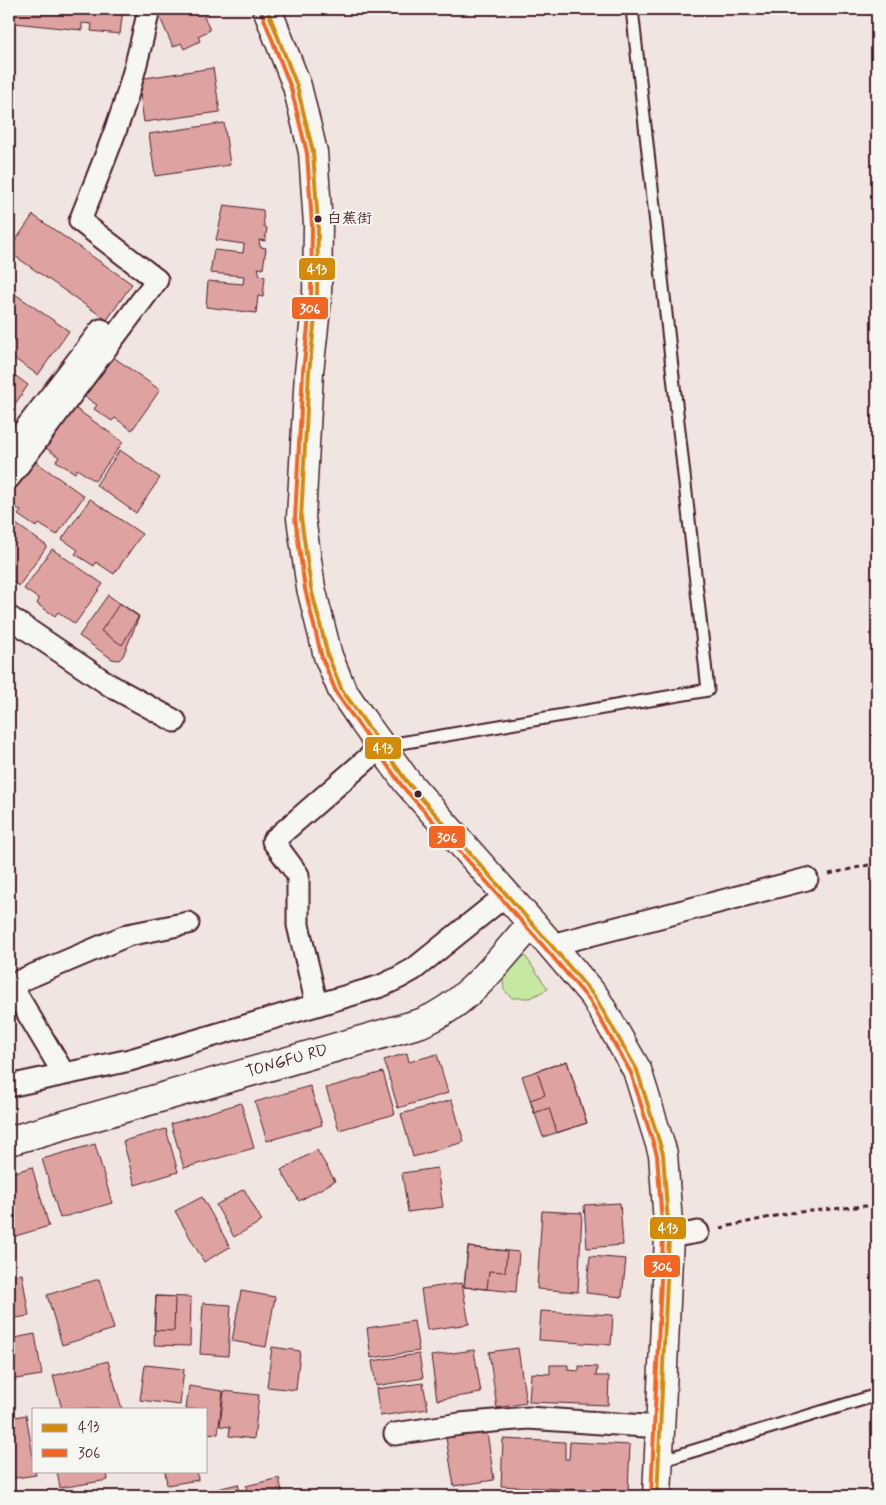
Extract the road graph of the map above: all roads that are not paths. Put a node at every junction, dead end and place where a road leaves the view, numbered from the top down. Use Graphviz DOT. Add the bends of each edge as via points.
graph roads {
  1 [pos="149,9"];
  2 [pos="267,9"];
  3 [pos="632,9"];
  4 [pos="115,336"];
  5 [pos="9,450"];
  6 [pos="9,478"];
  7 [pos="9,617"];
  8 [pos="175,721"];
  9 [pos="381,746"];
  10 [pos="807,879"];
  11 [pos="506,895"];
  12 [pos="188,923"];
  13 [pos="532,923"];
  14 [pos="551,945"];
  15 [pos="10,984"];
  16 [pos="317,1005"];
  17 [pos="64,1074"];
  18 [pos="9,1086"];
  19 [pos="9,1141"];
  20 [pos="698,1232"];
  21 [pos="668,1237"];
  22 [pos="877,1394"];
  23 [pos="660,1427"];
  24 [pos="395,1434"];
  25 [pos="658,1462"];
  26 [pos="657,1496"];
  1 -- 4 [label="street" via="124,105 80,221 156,280"];
  2 -- 9 [label="main road" via="297,86 313,152 318,225 317,299 309,372 302,518 311,588 328,656 342,690"];
  3 -- 9 [label="lane" via="708,690"];
  4 -- 5 [label="street" via="103,328"];
  4 -- 6 [label="street"];
  7 -- 8 [label="street" via="111,686"];
  9 -- 11 [label="main road" via="407,782"];
  9 -- 16 [label="street" via="273,841 298,874 298,925"];
  10 -- 14 [label="street"];
  11 -- 13 [label="main road"];
  11 -- 16 [label="street" via="406,974 381,986"];
  12 -- 15 [label="street" via="128,934"];
  13 -- 14 [label="main road"];
  13 -- 19 [label="main road, TONGFU RD" via="479,982 436,1017"];
  14 -- 21 [label="main road" via="595,997 637,1070 663,1154"];
  15 -- 17 [label="street"];
  16 -- 17 [label="street" via="130,1060"];
  17 -- 18 [label="street"];
  20 -- 21 [label="street"];
  21 -- 23 [label="main road"];
  22 -- 25 [label="lane"];
  23 -- 24 [label="street" via="528,1418"];
  23 -- 25 [label="main road"];
  25 -- 26 [label="main road"];
}
